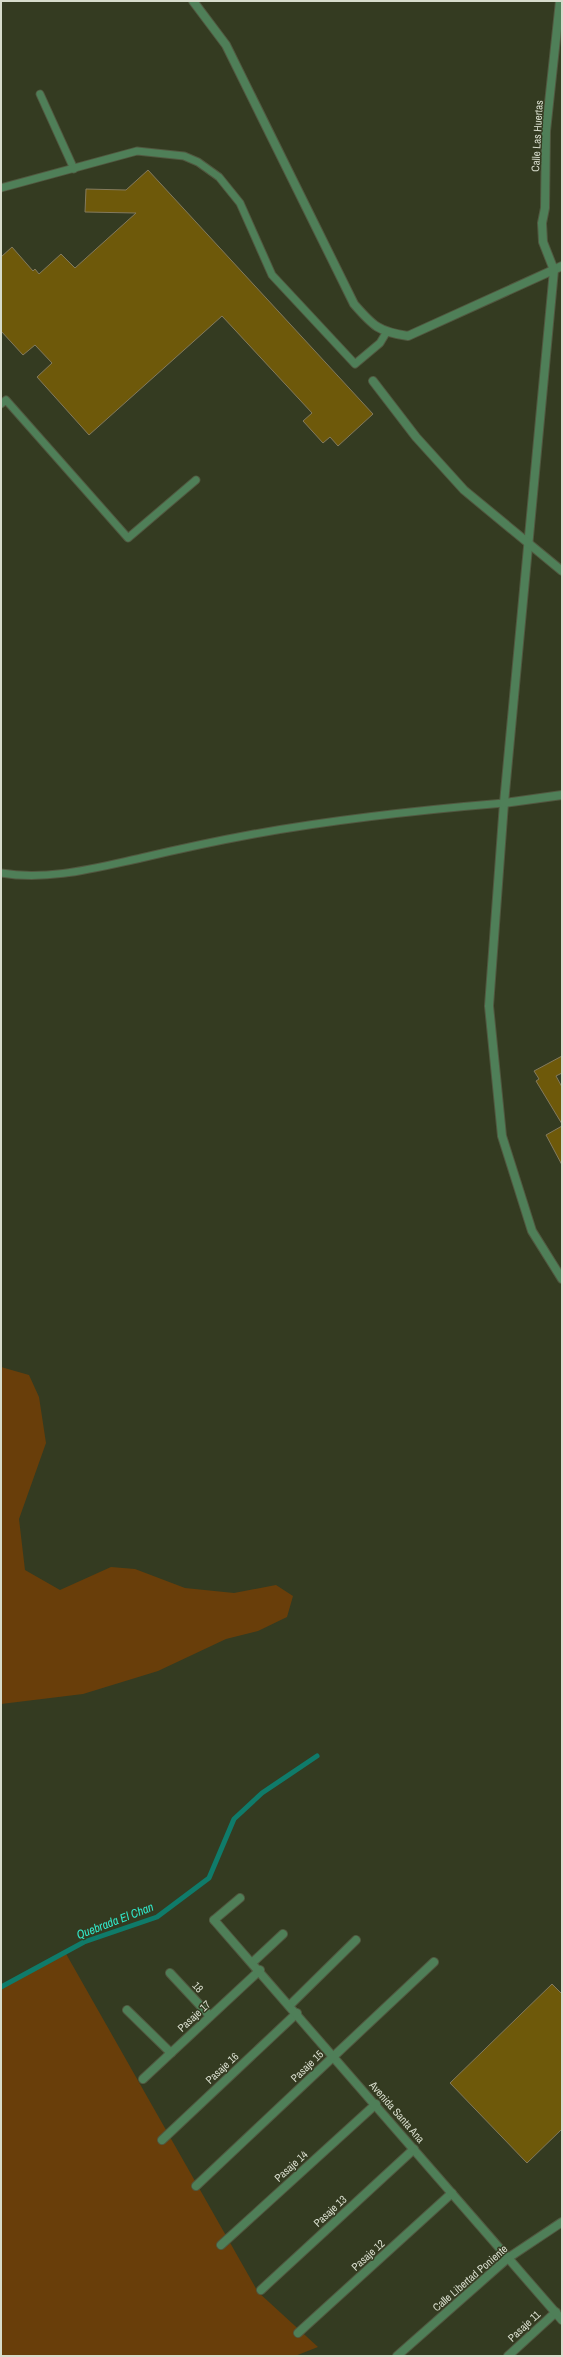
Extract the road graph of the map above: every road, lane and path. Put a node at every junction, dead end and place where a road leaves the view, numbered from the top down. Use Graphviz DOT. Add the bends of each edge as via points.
graph roads {
  1 [pos="194,1"];
  2 [pos="560,1"];
  3 [pos="40,94"];
  4 [pos="74,169"];
  5 [pos="1,188"];
  6 [pos="558,268"];
  7 [pos="386,333"];
  8 [pos="373,381"];
  9 [pos="1,404"];
  10 [pos="196,480"];
  11 [pos="528,543"];
  12 [pos="562,571"];
  13 [pos="562,795"];
  14 [pos="504,803"];
  15 [pos="1,873"];
  16 [pos="562,1279"];
  17 [pos="240,1898"];
  18 [pos="282,1934"];
  19 [pos="356,1940"];
  20 [pos="253,1962"];
  21 [pos="434,1962"];
  22 [pos="260,1970"];
  23 [pos="170,1973"];
  24 [pos="290,2005"];
  25 [pos="127,2010"];
  26 [pos="297,2013"];
  27 [pos="210,2016"];
  28 [pos="171,2053"];
  29 [pos="334,2056"];
  30 [pos="143,2079"];
  31 [pos="376,2104"];
  32 [pos="162,2140"];
  33 [pos="414,2149"];
  34 [pos="196,2186"];
  35 [pos="452,2193"];
  36 [pos="562,2222"];
  37 [pos="221,2245"];
  38 [pos="508,2258"];
  39 [pos="261,2290"];
  40 [pos="556,2312"];
  41 [pos="562,2320"];
  42 [pos="298,2334"];
  43 [pos="397,2356"];
  44 [pos="508,2356"];
  1 -- 7 [label="street" via="226,45 354,304 369,322"];
  2 -- 6 [label="street, Calle Las Huertas" via="546,131 545,208 542,223 543,242"];
  3 -- 4 [label="lane"];
  4 -- 5 [label="lane"];
  4 -- 7 [label="lane" via="137,151 184,156 198,162 219,177 238,200 272,275 355,364 380,343"];
  6 -- 7 [label="street" via="422,332 408,336"];
  6 -- 11 [label="street"];
  8 -- 11 [label="street" via="416,437 464,490"];
  9 -- 10 [label="lane" via="6,400 128,538"];
  11 -- 12 [label="street"];
  11 -- 14 [label="street"];
  13 -- 14 [label="street"];
  14 -- 15 [label="lane" via="392,813 255,834 85,870 36,876"];
  14 -- 16 [label="street" via="489,1006 502,1136 532,1231"];
  17 -- 20 [label="street, Avenida Santa Ana" via="214,1920"];
  18 -- 20 [label="street"];
  19 -- 24 [label="street"];
  20 -- 22 [label="street, Avenida Santa Ana"];
  21 -- 29 [label="street, Pasaje 15"];
  22 -- 24 [label="street, Avenida Santa Ana"];
  22 -- 27 [label="street, Pasaje 17"];
  23 -- 27 [label="street, 18"];
  24 -- 26 [label="street, Avenida Santa Ana"];
  25 -- 28 [label="street"];
  26 -- 29 [label="street, Avenida Santa Ana"];
  26 -- 32 [label="street, Pasaje 16"];
  27 -- 28 [label="street, Pasaje 17"];
  28 -- 30 [label="street, Pasaje 17"];
  29 -- 31 [label="street, Avenida Santa Ana"];
  29 -- 34 [label="street, Pasaje 15"];
  31 -- 33 [label="street, Avenida Santa Ana"];
  31 -- 37 [label="street, Pasaje 14"];
  33 -- 35 [label="street, Avenida Santa Ana"];
  33 -- 39 [label="street, Pasaje 13"];
  35 -- 38 [label="street, Avenida Santa Ana"];
  35 -- 42 [label="street, Pasaje 12"];
  36 -- 38 [label="street, Calle Libertad Poniente"];
  38 -- 40 [label="street, Avenida Santa Ana"];
  38 -- 43 [label="street, Calle Libertad Poniente"];
  40 -- 41 [label="street, Avenida Santa Ana"];
  40 -- 44 [label="street, Pasaje 11"];
}
